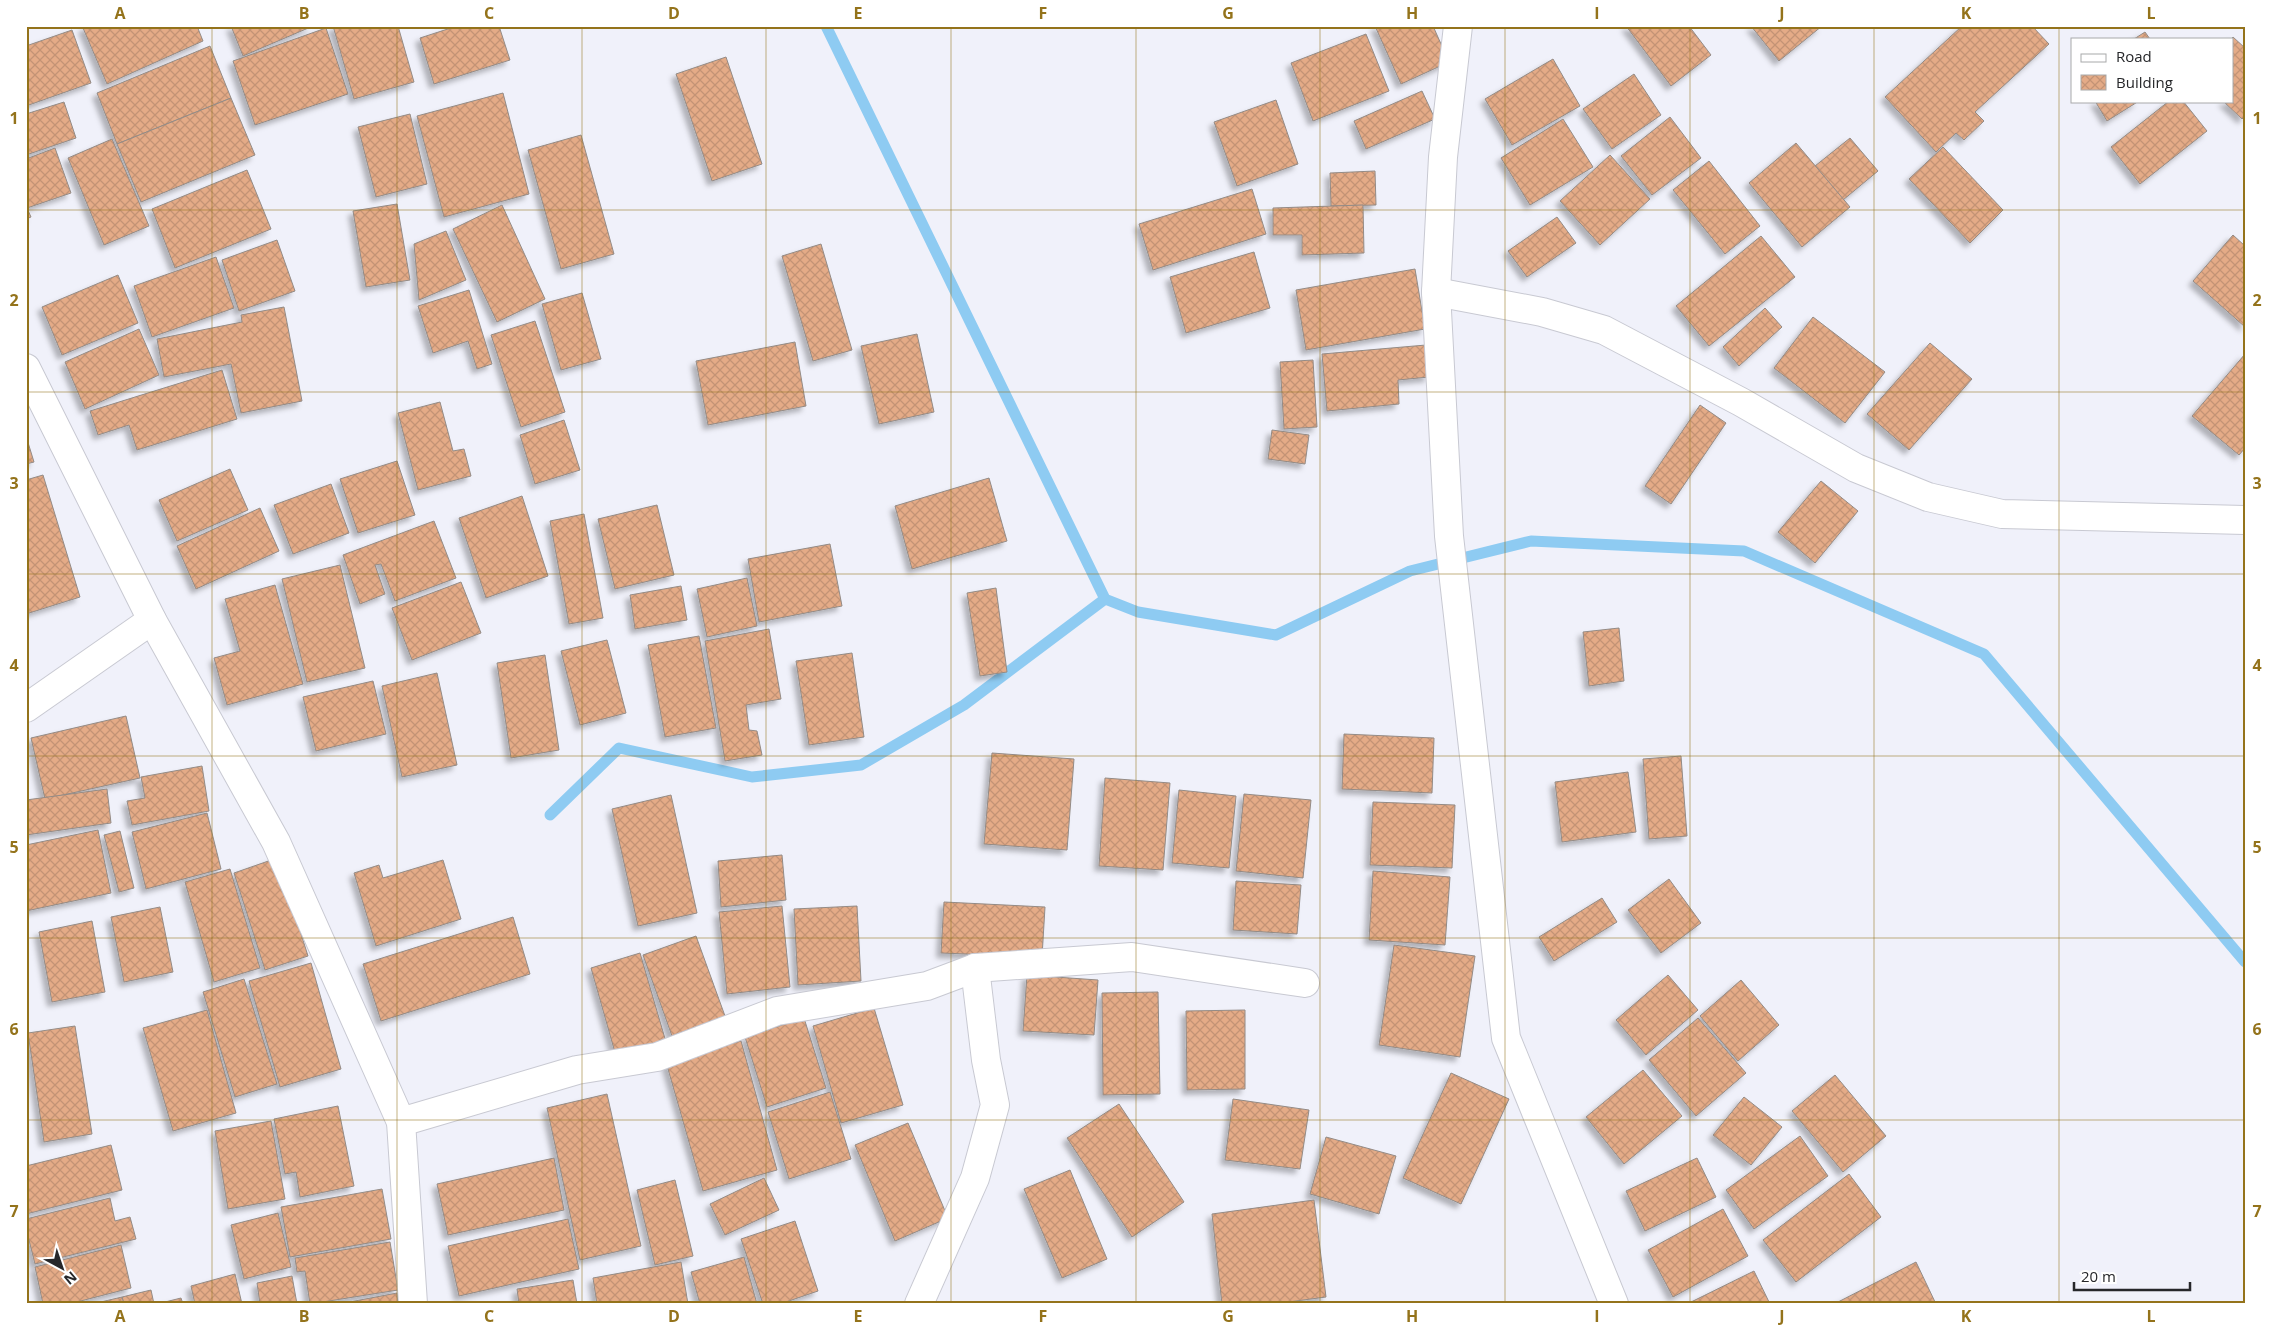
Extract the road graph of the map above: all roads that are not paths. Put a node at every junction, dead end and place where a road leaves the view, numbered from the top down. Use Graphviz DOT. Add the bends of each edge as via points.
graph roads {
  1 [pos="1458,26"];
  2 [pos="1436,292"];
  3 [pos="26,368"];
  4 [pos="2245,520"];
  5 [pos="152,620"];
  6 [pos="26,708"];
  7 [pos="975,968"];
  8 [pos="1306,982"];
  9 [pos="401,1122"];
  10 [pos="413,1304"];
  11 [pos="920,1304"];
  12 [pos="1614,1304"];
  1 -- 2 [label="street" via="1443,157"];
  2 -- 4 [label="street" via="1542,312 1604,330 1741,402 1856,468 1928,497 2002,514"];
  2 -- 12 [label="street" via="1449,536 1506,1038"];
  3 -- 5 [label="street"];
  5 -- 6 [label="street"];
  5 -- 9 [label="street" via="276,842"];
  7 -- 8 [label="street" via="1132,957"];
  7 -- 9 [label="street" via="927,986 777,1011 657,1057 578,1070"];
  7 -- 11 [label="street" via="995,1105 975,1178"];
  9 -- 10 [label="street"];
}
